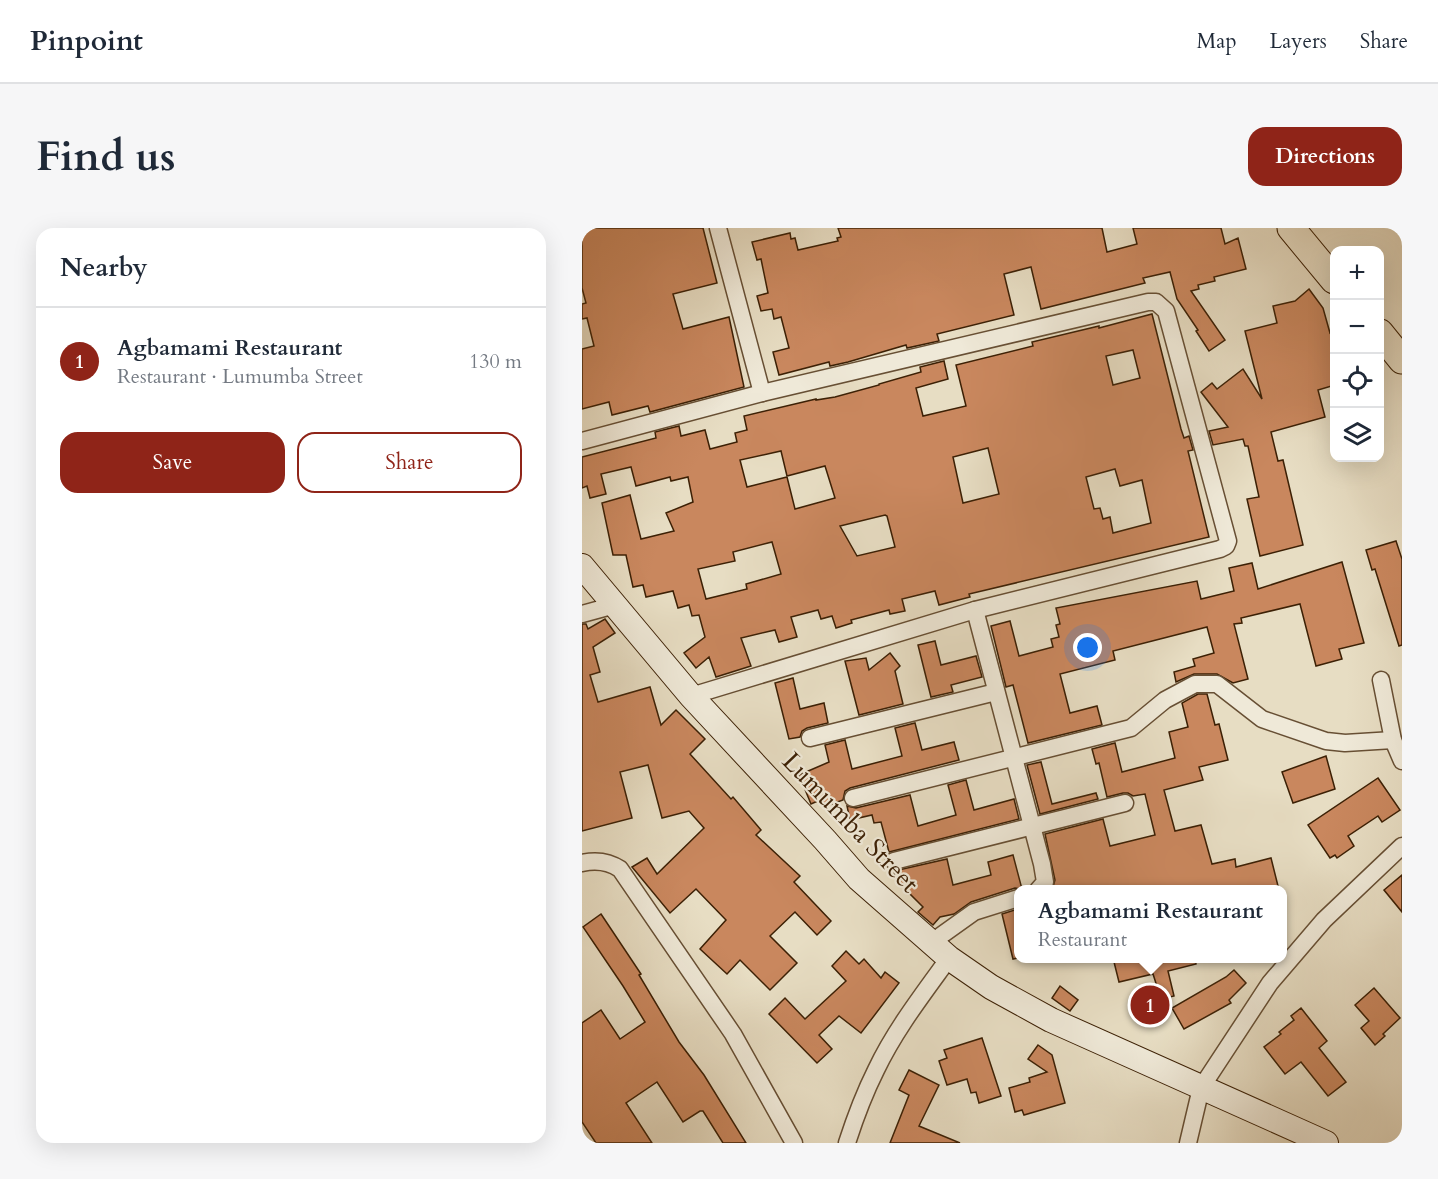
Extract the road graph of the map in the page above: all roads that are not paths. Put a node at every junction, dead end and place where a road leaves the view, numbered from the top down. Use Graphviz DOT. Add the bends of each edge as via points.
graph roads {
  1 [pos="717,228"];
  2 [pos="1291,228"];
  3 [pos="1330,274"];
  4 [pos="1384,338"];
  5 [pos="1402,360"];
  6 [pos="762,393"];
  7 [pos="582,441"];
  8 [pos="582,567"];
  9 [pos="615,605"];
  10 [pos="975,610"];
  11 [pos="582,614"];
  12 [pos="1381,680"];
  13 [pos="996,692"];
  14 [pos="691,696"];
  15 [pos="810,738"];
  16 [pos="1393,740"];
  17 [pos="1013,758"];
  18 [pos="1402,761"];
  19 [pos="853,798"];
  20 [pos="1125,803"];
  21 [pos="1031,825"];
  22 [pos="1402,846"];
  23 [pos="894,861"];
  24 [pos="582,864"];
  25 [pos="1042,885"];
  26 [pos="1014,899"];
  27 [pos="941,950"];
  28 [pos="1201,1088"];
  29 [pos="794,1143"];
  30 [pos="847,1143"];
  31 [pos="1188,1143"];
  32 [pos="1326,1143"];
  1 -- 6 [label="street"];
  2 -- 3 [label="main road"];
  4 -- 5 [label="main road"];
  6 -- 7 [label="street"];
  6 -- 10 [label="street" via="1148,302 1156,302 1166,311 1228,541 1226,546"];
  8 -- 9 [label="main road, Lumumba Street"];
  9 -- 11 [label="street"];
  9 -- 14 [label="main road, Lumumba Street"];
  10 -- 13 [label="street"];
  10 -- 14 [label="street"];
  12 -- 16 [label="street"];
  13 -- 15 [label="street"];
  13 -- 17 [label="street"];
  14 -- 27 [label="main road, Lumumba Street" via="859,879"];
  16 -- 17 [label="street" via="1326,741 1262,719 1217,684 1195,684 1165,700 1131,728"];
  16 -- 18 [label="street"];
  17 -- 19 [label="street"];
  17 -- 21 [label="street"];
  20 -- 21 [label="street"];
  21 -- 23 [label="street"];
  21 -- 25 [label="street" via="1045,882"];
  22 -- 28 [label="street" via="1324,920 1270,983"];
  24 -- 29 [label="street" via="612,863 620,869 733,1034"];
  26 -- 27 [label="street" via="974,912"];
  27 -- 28 [label="main road, Lumumba Street" via="991,987 1051,1020"];
  27 -- 30 [label="street" via="876,1068"];
  28 -- 31 [label="street"];
  28 -- 32 [label="main road, Lumumba Street"];
}
